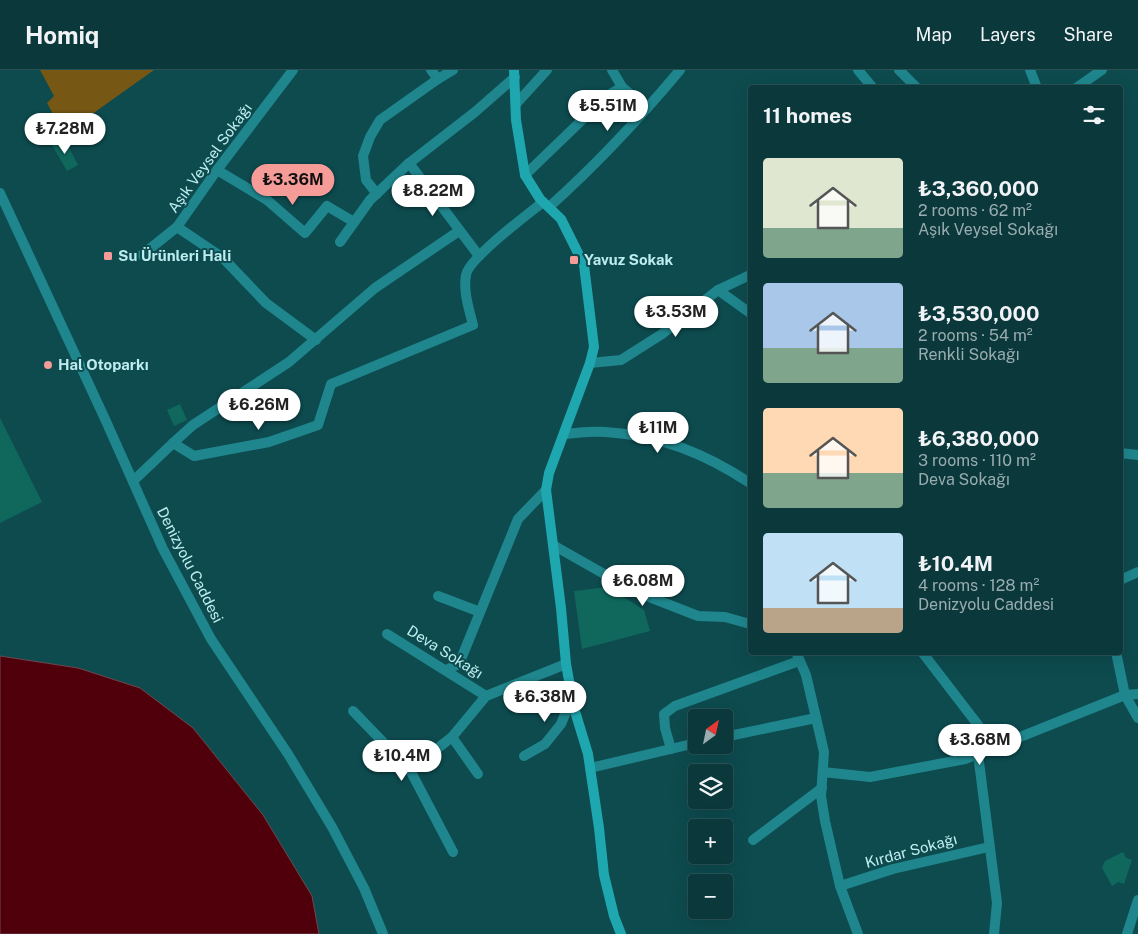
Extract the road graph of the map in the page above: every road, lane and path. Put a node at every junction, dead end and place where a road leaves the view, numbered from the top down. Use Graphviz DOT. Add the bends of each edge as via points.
graph roads {
  1 [pos="294,70"];
  2 [pos="453,70"];
  3 [pos="547,70"];
  4 [pos="612,70"];
  5 [pos="680,70"];
  6 [pos="858,70"];
  7 [pos="899,70"];
  8 [pos="1030,70"];
  9 [pos="1102,70"];
  10 [pos="514,73"];
  11 [pos="435,74"];
  12 [pos="870,85"];
  13 [pos="914,85"];
  14 [pos="1036,85"];
  15 [pos="1080,85"];
  16 [pos="622,87"];
  17 [pos="516,104"];
  18 [pos="647,108"];
  19 [pos="408,163"];
  20 [pos="217,170"];
  21 [pos="526,175"];
  22 [pos="0,193"];
  23 [pos="376,194"];
  24 [pos="546,204"];
  25 [pos="354,222"];
  26 [pos="177,227"];
  27 [pos="459,231"];
  28 [pos="340,242"];
  29 [pos="142,255"];
  30 [pos="479,256"];
  31 [pos="748,276"];
  32 [pos="718,290"];
  33 [pos="748,311"];
  34 [pos="316,340"];
  35 [pos="590,363"];
  36 [pos="564,434"];
  37 [pos="173,443"];
  38 [pos="1123,453"];
  39 [pos="1138,455"];
  40 [pos="133,481"];
  41 [pos="748,482"];
  42 [pos="546,490"];
  43 [pos="553,545"];
  44 [pos="1138,572"];
  45 [pos="1123,579"];
  46 [pos="438,596"];
  47 [pos="480,612"];
  48 [pos="748,623"];
  49 [pos="387,634"];
  50 [pos="924,655"];
  51 [pos="1117,655"];
  52 [pos="797,657"];
  53 [pos="566,664"];
  54 [pos="446,670"];
  55 [pos="1138,694"];
  56 [pos="1125,695"];
  57 [pos="486,696"];
  58 [pos="572,697"];
  59 [pos="353,711"];
  60 [pos="816,718"];
  61 [pos="1138,718"];
  62 [pos="733,735"];
  63 [pos="452,737"];
  64 [pos="688,746"];
  65 [pos="996,747"];
  66 [pos="671,749"];
  67 [pos="978,754"];
  68 [pos="524,756"];
  69 [pos="590,768"];
  70 [pos="410,770"];
  71 [pos="823,772"];
  72 [pos="478,774"];
  73 [pos="822,788"];
  74 [pos="753,840"];
  75 [pos="989,847"];
  76 [pos="453,852"];
  77 [pos="840,886"];
  78 [pos="1138,900"];
  79 [pos="383,934"];
  80 [pos="621,934"];
  81 [pos="858,934"];
  82 [pos="994,934"];
  83 [pos="1127,934"];
  1 -- 20 [label="street, Aşık Veysel Sokağı"];
  2 -- 11 [label="street"];
  3 -- 17 [label="street"];
  4 -- 16 [label="street"];
  5 -- 18 [label="street"];
  6 -- 12 [label="street"];
  7 -- 13 [label="street"];
  8 -- 14 [label="street"];
  9 -- 15 [label="street"];
  10 -- 17 [label="main road"];
  10 -- 19 [label="street" via="475,112"];
  11 -- 23 [label="street" via="380,120 370,137 363,156 366,180"];
  16 -- 18 [label="street"];
  16 -- 21 [label="street" via="607,96"];
  17 -- 21 [label="main road"];
  18 -- 24 [label="street" via="588,172"];
  19 -- 23 [label="street"];
  19 -- 27 [label="street"];
  20 -- 25 [label="street" via="267,200 305,233 327,206"];
  20 -- 26 [label="street, Aşık Veysel Sokağı"];
  21 -- 24 [label="main road"];
  22 -- 40 [label="street, Denizyolu Caddesi"];
  23 -- 25 [label="street"];
  24 -- 30 [label="street"];
  24 -- 35 [label="main road" via="561,220 584,265 594,347"];
  25 -- 28 [label="street"];
  26 -- 29 [label="street, Aşık Veysel Sokağı"];
  26 -- 34 [label="street" via="223,258 266,303"];
  27 -- 30 [label="street"];
  27 -- 34 [label="street" via="375,288"];
  30 -- 37 [label="street" via="466,273 473,325 331,384 318,425 269,442 194,456"];
  31 -- 32 [label="street"];
  32 -- 33 [label="street"];
  32 -- 35 [label="street" via="662,334 621,360"];
  34 -- 37 [label="street" via="289,362 193,424"];
  35 -- 36 [label="main road"];
  36 -- 41 [label="street" via="604,432 658,440 692,450"];
  36 -- 42 [label="main road"];
  37 -- 40 [label="street"];
  38 -- 39 [label="street"];
  40 -- 79 [label="street, Denizyolu Caddesi" via="163,549 211,639 332,826"];
  42 -- 43 [label="main road"];
  42 -- 47 [label="street" via="518,519"];
  43 -- 48 [label="street" via="634,591 698,616 725,617"];
  43 -- 53 [label="main road"];
  44 -- 45 [label="street"];
  46 -- 47 [label="street"];
  47 -- 54 [label="street" via="459,664"];
  49 -- 54 [label="street, Deva Sokağı"];
  50 -- 65 [label="street"];
  51 -- 56 [label="street"];
  52 -- 60 [label="street" via="806,676"];
  52 -- 66 [label="street" via="674,706 664,714"];
  53 -- 57 [label="street"];
  53 -- 58 [label="main road"];
  54 -- 57 [label="street, Deva Sokağı"];
  55 -- 56 [label="street"];
  56 -- 61 [label="street"];
  56 -- 65 [label="street"];
  57 -- 63 [label="street"];
  58 -- 68 [label="street" via="561,724 544,744"];
  58 -- 69 [label="main road"];
  59 -- 70 [label="street"];
  60 -- 62 [label="street"];
  60 -- 71 [label="street" via="824,752"];
  63 -- 70 [label="street"];
  63 -- 72 [label="street"];
  64 -- 66 [label="street"];
  65 -- 67 [label="street"];
  66 -- 69 [label="street"];
  67 -- 71 [label="street" via="870,777"];
  67 -- 75 [label="street"];
  69 -- 80 [label="main road" via="604,875"];
  70 -- 76 [label="street"];
  71 -- 73 [label="street"];
  73 -- 74 [label="street"];
  73 -- 77 [label="street" via="825,821"];
  75 -- 77 [label="street, Kırdar Sokağı" via="893,869"];
  75 -- 82 [label="street" via="997,903"];
  77 -- 81 [label="street"];
  78 -- 83 [label="street"];
}
